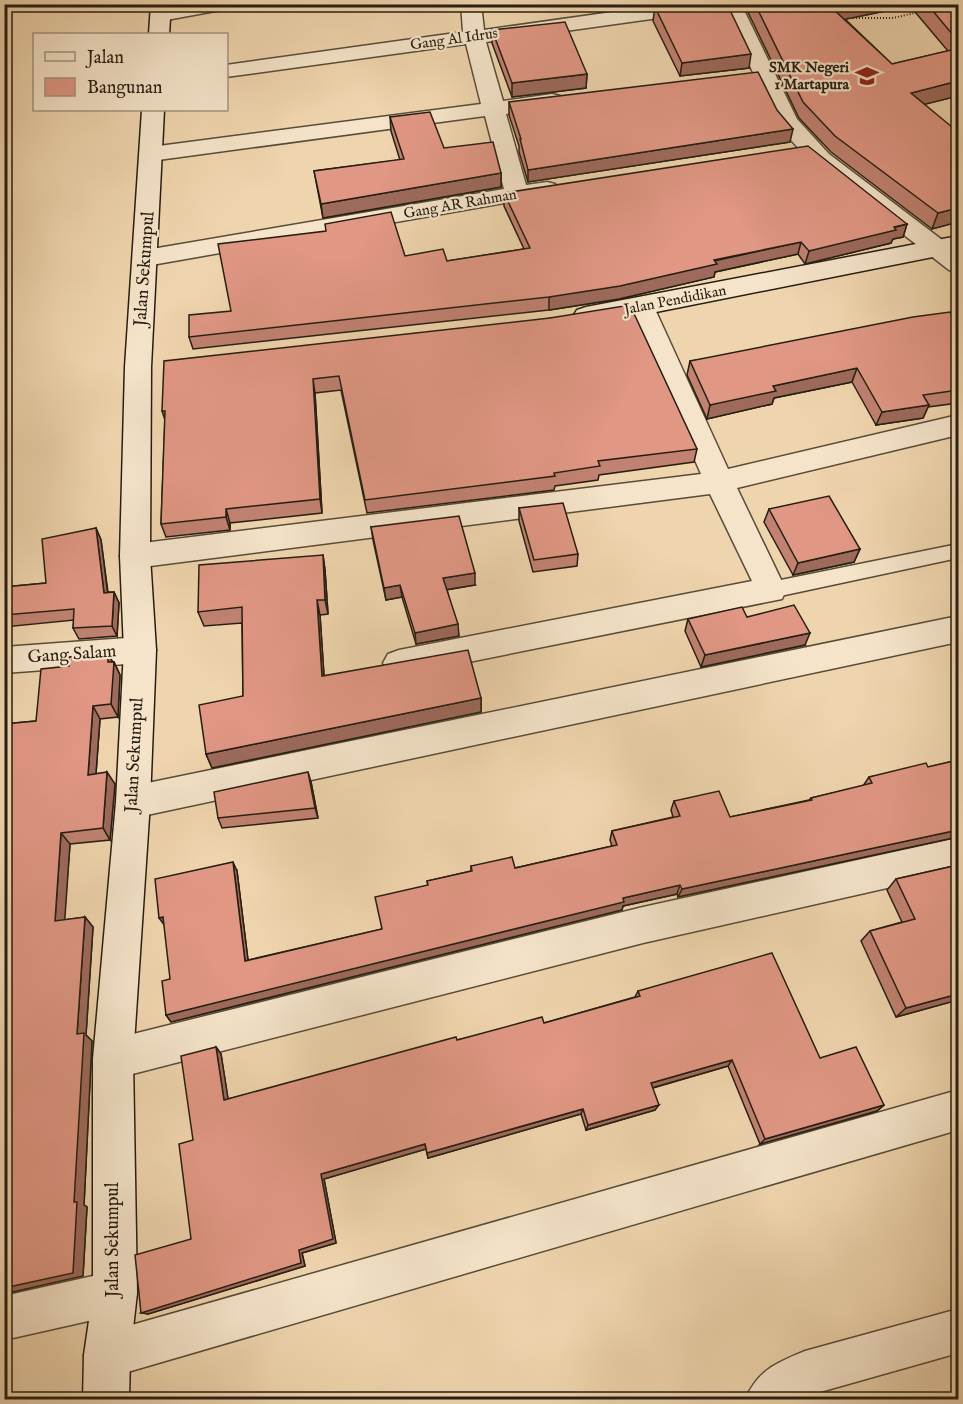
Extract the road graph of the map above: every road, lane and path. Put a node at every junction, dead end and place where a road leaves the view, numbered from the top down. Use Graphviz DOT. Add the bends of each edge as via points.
graph roads {
  1 [pos="221,4"];
  2 [pos="471,4"];
  3 [pos="717,4"];
  4 [pos="731,4"];
  5 [pos="923,11"];
  6 [pos="161,18"];
  7 [pos="846,18"];
  8 [pos="474,36"];
  9 [pos="228,71"];
  10 [pos="765,75"];
  11 [pos="742,78"];
  12 [pos="576,98"];
  13 [pos="494,108"];
  14 [pos="153,111"];
  15 [pos="810,148"];
  16 [pos="786,152"];
  17 [pos="151,154"];
  18 [pos="564,187"];
  19 [pos="517,194"];
  20 [pos="948,246"];
  21 [pos="146,258"];
  22 [pos="958,264"];
  23 [pos="641,307"];
  24 [pos="561,320"];
  25 [pos="958,425"];
  26 [pos="719,482"];
  27 [pos="958,551"];
  28 [pos="135,556"];
  29 [pos="771,590"];
  30 [pos="958,629"];
  31 [pos="140,650"];
  32 [pos="4,660"];
  33 [pos="399,663"];
  34 [pos="133,802"];
  35 [pos="958,855"];
  36 [pos="113,1059"];
  37 [pos="958,1110"];
  38 [pos="115,1293"];
  39 [pos="4,1318"];
  40 [pos="958,1331"];
  41 [pos="107,1355"];
  42 [pos="106,1400"];
  43 [pos="768,1400"];
  1 -- 6 [label="street"];
  2 -- 8 [label="street"];
  3 -- 8 [label="street, Gang Al Idrus"];
  4 -- 10 [label="street"];
  5 -- 7 [label="path" via="893,18"];
  8 -- 9 [label="street, Gang Al Idrus"];
  8 -- 13 [label="street"];
  10 -- 11 [label="street"];
  10 -- 15 [label="street" via="787,122"];
  12 -- 13 [label="street"];
  13 -- 17 [label="street"];
  13 -- 19 [label="street"];
  14 -- 17 [label="street, Jalan Sekumpul"];
  15 -- 16 [label="street"];
  15 -- 20 [label="street"];
  17 -- 21 [label="street, Jalan Sekumpul"];
  18 -- 19 [label="street, Gang AR Rahman"];
  19 -- 21 [label="street, Gang AR Rahman"];
  20 -- 22 [label="street"];
  20 -- 23 [label="street, Jalan Pendidikan"];
  21 -- 28 [label="street, Jalan Sekumpul" via="150,366"];
  23 -- 24 [label="street, Jalan Pendidikan"];
  23 -- 26 [label="street" via="678,364"];
  25 -- 26 [label="street"];
  26 -- 28 [label="street"];
  26 -- 29 [label="street"];
  27 -- 29 [label="lane"];
  28 -- 31 [label="street, Jalan Sekumpul"];
  29 -- 33 [label="street"];
  30 -- 34 [label="street"];
  31 -- 32 [label="street, Gang Salam"];
  31 -- 34 [label="street, Jalan Sekumpul"];
  34 -- 36 [label="street, Jalan Sekumpul"];
  35 -- 36 [label="street" via="643,925"];
  36 -- 38 [label="street, Jalan Sekumpul"];
  37 -- 41 [label="street"];
  38 -- 39 [label="street"];
  38 -- 41 [label="street, Jalan Sekumpul"];
  40 -- 43 [label="street" via="805,1374 777,1389"];
  41 -- 42 [label="street, Jalan Sekumpul"];
}
